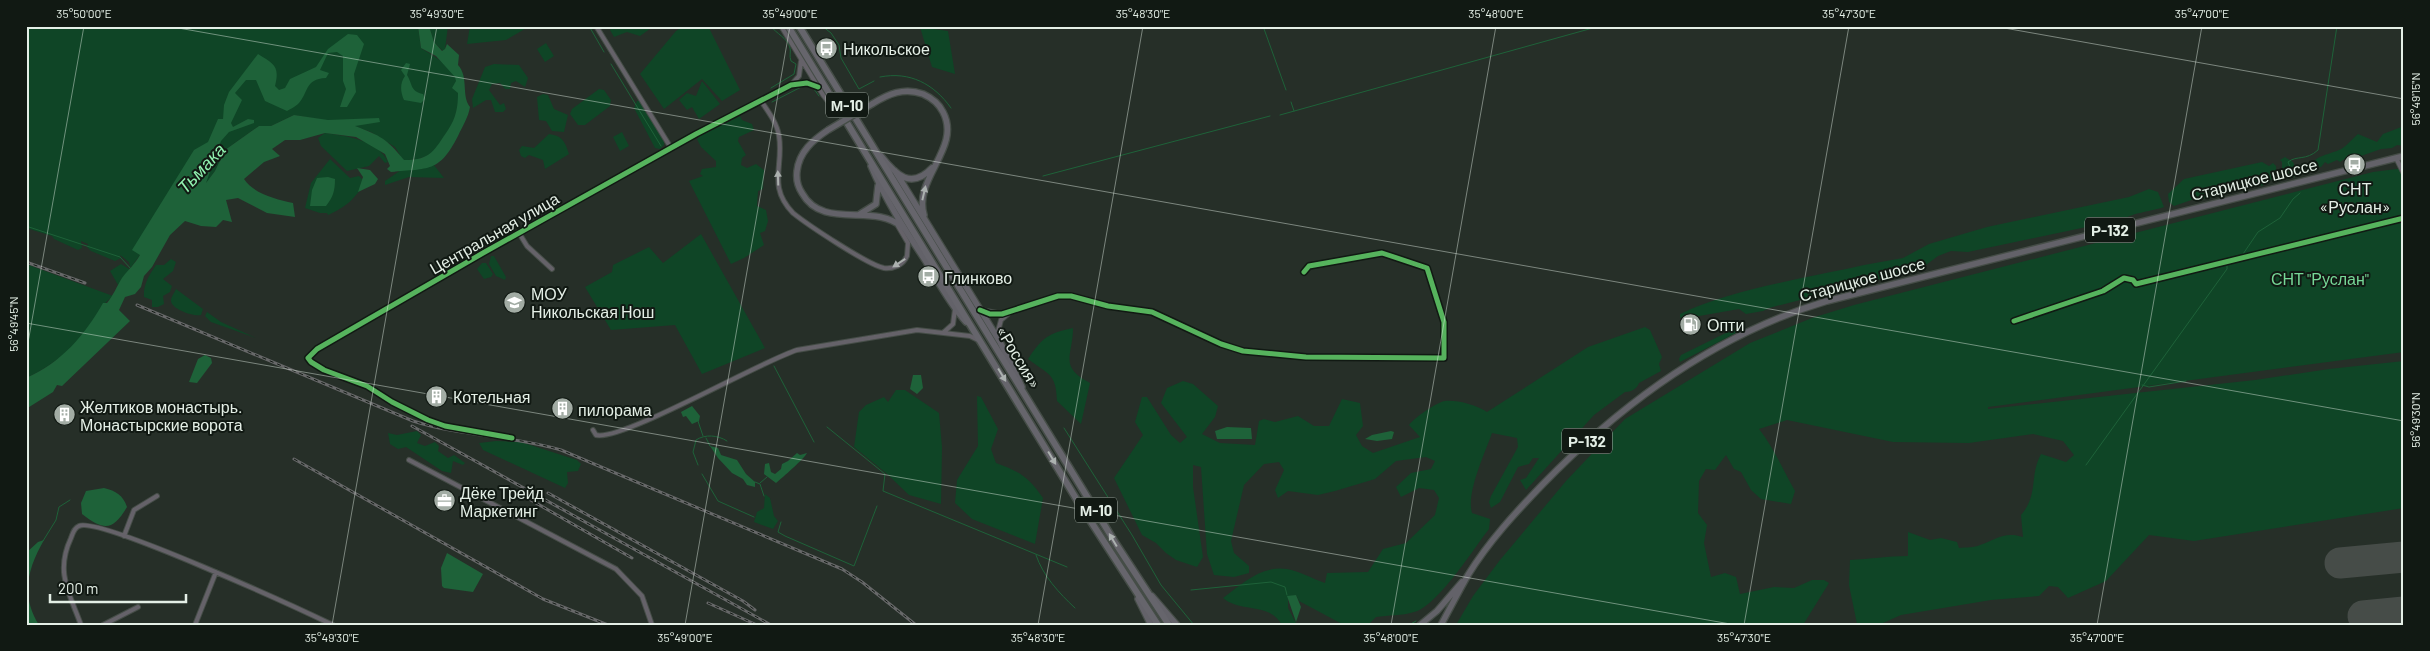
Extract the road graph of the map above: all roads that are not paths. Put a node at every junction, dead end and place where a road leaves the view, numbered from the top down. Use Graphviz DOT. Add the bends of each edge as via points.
graph roads {
  1 [pos="596,26"];
  2 [pos="781,26"];
  3 [pos="788,26"];
  4 [pos="799,26"];
  5 [pos="801,59"];
  6 [pos="791,85"];
  7 [pos="818,87"];
  8 [pos="761,101"];
  9 [pos="850,127"];
  10 [pos="872,146"];
  11 [pos="671,148"];
  12 [pos="865,152"];
  13 [pos="2404,156"];
  14 [pos="2396,158"];
  15 [pos="935,165"];
  16 [pos="895,172"];
  17 [pos="2404,174"];
  18 [pos="878,184"];
  19 [pos="860,214"];
  20 [pos="2404,218"];
  21 [pos="896,222"];
  22 [pos="926,223"];
  23 [pos="907,232"];
  24 [pos="519,233"];
  25 [pos="938,243"];
  26 [pos="552,269"];
  27 [pos="1304,272"];
  28 [pos="952,277"];
  29 [pos="955,309"];
  30 [pos="980,310"];
  31 [pos="1010,313"];
  32 [pos="2014,321"];
  33 [pos="941,333"];
  34 [pos="977,333"];
  35 [pos="997,337"];
  36 [pos="982,343"];
  37 [pos="1028,398"];
  38 [pos="593,430"];
  39 [pos="512,438"];
  40 [pos="409,460"];
  41 [pos="156,496"];
  42 [pos="124,536"];
  43 [pos="216,572"];
  44 [pos="1468,574"];
  45 [pos="1140,581"];
  46 [pos="1132,586"];
  47 [pos="138,606"];
  48 [pos="81,625"];
  49 [pos="103,625"];
  50 [pos="195,625"];
  51 [pos="333,625"];
  52 [pos="652,625"];
  53 [pos="1151,625"];
  54 [pos="1158,625"];
  55 [pos="1169,625"];
  56 [pos="1177,625"];
  57 [pos="1420,625"];
  58 [pos="1441,625"];
  1 -- 11 [label="street"];
  2 -- 5 [label="street"];
  3 -- 9 [label="highway, «Россия» / М-10"];
  4 -- 10 [label="highway, «Россия» / М-10"];
  5 -- 6 [label="street" via="801,72"];
  5 -- 7 [label="street"];
  6 -- 7 [label="street" via="807,83"];
  6 -- 8 [label="street, Центральная улица"];
  7 -- 9 [label="street"];
  8 -- 11 [label="street, Центральная улица"];
  21 -- 8 [label="street, one-way" via="908,243 908,252 898,266 886,268 867,261 793,213 781,196 777,183 778,132"];
  9 -- 12 [label="highway, «Россия» / М-10"];
  10 -- 16 [label="main road"];
  10 -- 28 [label="highway, «Россия» / М-10"];
  11 -- 24 [label="street, Центральная улица"];
  12 -- 18 [label="main road"];
  12 -- 34 [label="highway, «Россия» / М-10"];
  13 -- 14 [label="main road, Старицкое шоссе / Р-132"];
  14 -- 17 [label="street"];
  14 -- 44 [label="main road, Старицкое шоссе / Р-132" via="1846,296 1773,321 1675,372 1608,422 1529,500"];
  15 -- 16 [label="main road" via="924,176 914,180"];
  15 -- 19 [label="main road, bridge" via="948,132 944,115 935,101 919,93 892,93 828,130 811,142 802,154 797,172 799,188 807,200 822,211"];
  22 -- 15 [label="main road, one-way" via="922,211 923,196"];
  16 -- 22 [label="main road"];
  18 -- 19 [label="main road" via="876,204"];
  18 -- 23 [label="main road"];
  19 -- 21 [label="main road"];
  20 -- 32 [label="street" via="2136,284 2124,278 2102,291"];
  21 -- 23 [label="main road"];
  22 -- 25 [label="main road"];
  23 -- 29 [label="main road"];
  24 -- 26 [label="street" via="527,246"];
  24 -- 39 [label="street, Центральная улица" via="317,349 308,358 324,370 367,386 428,420"];
  25 -- 28 [label="main road"];
  25 -- 30 [label="main road"];
  27 -- 31 [label="street" via="1309,266 1382,253 1428,268 1444,322 1444,358 1306,357 1243,351 1152,312 1108,306 1072,296 1058,296"];
  28 -- 37 [label="highway, «Россия» / М-10"];
  29 -- 33 [label="street" via="953,324"];
  29 -- 34 [label="main road"];
  30 -- 31 [label="street" via="994,314"];
  30 -- 35 [label="main road"];
  31 -- 35 [label="street" via="1001,320"];
  33 -- 36 [label="street" via="970,336"];
  33 -- 38 [label="street" via="917,330 779,355 732,381 628,428 605,436 596,435"];
  34 -- 36 [label="highway, «Россия» / М-10"];
  35 -- 37 [label="main road"];
  36 -- 46 [label="highway, «Россия» / М-10, one-way"];
  45 -- 37 [label="highway, «Россия» / М-10, one-way"];
  40 -- 52 [label="street" via="587,552 626,577 642,596"];
  41 -- 42 [label="street" via="134,510"];
  42 -- 43 [label="street"];
  42 -- 48 [label="street" via="91,524 80,525 73,532 63,571"];
  43 -- 50 [label="street"];
  43 -- 51 [label="street"];
  44 -- 57 [label="main road" via="1437,611"];
  44 -- 58 [label="main road, Старицкое шоссе / Р-132"];
  45 -- 55 [label="highway, «Россия» / М-10"];
  45 -- 56 [label="main road"];
  46 -- 53 [label="main road"];
  46 -- 54 [label="highway, «Россия» / М-10"];
  47 -- 49 [label="street"];
}
